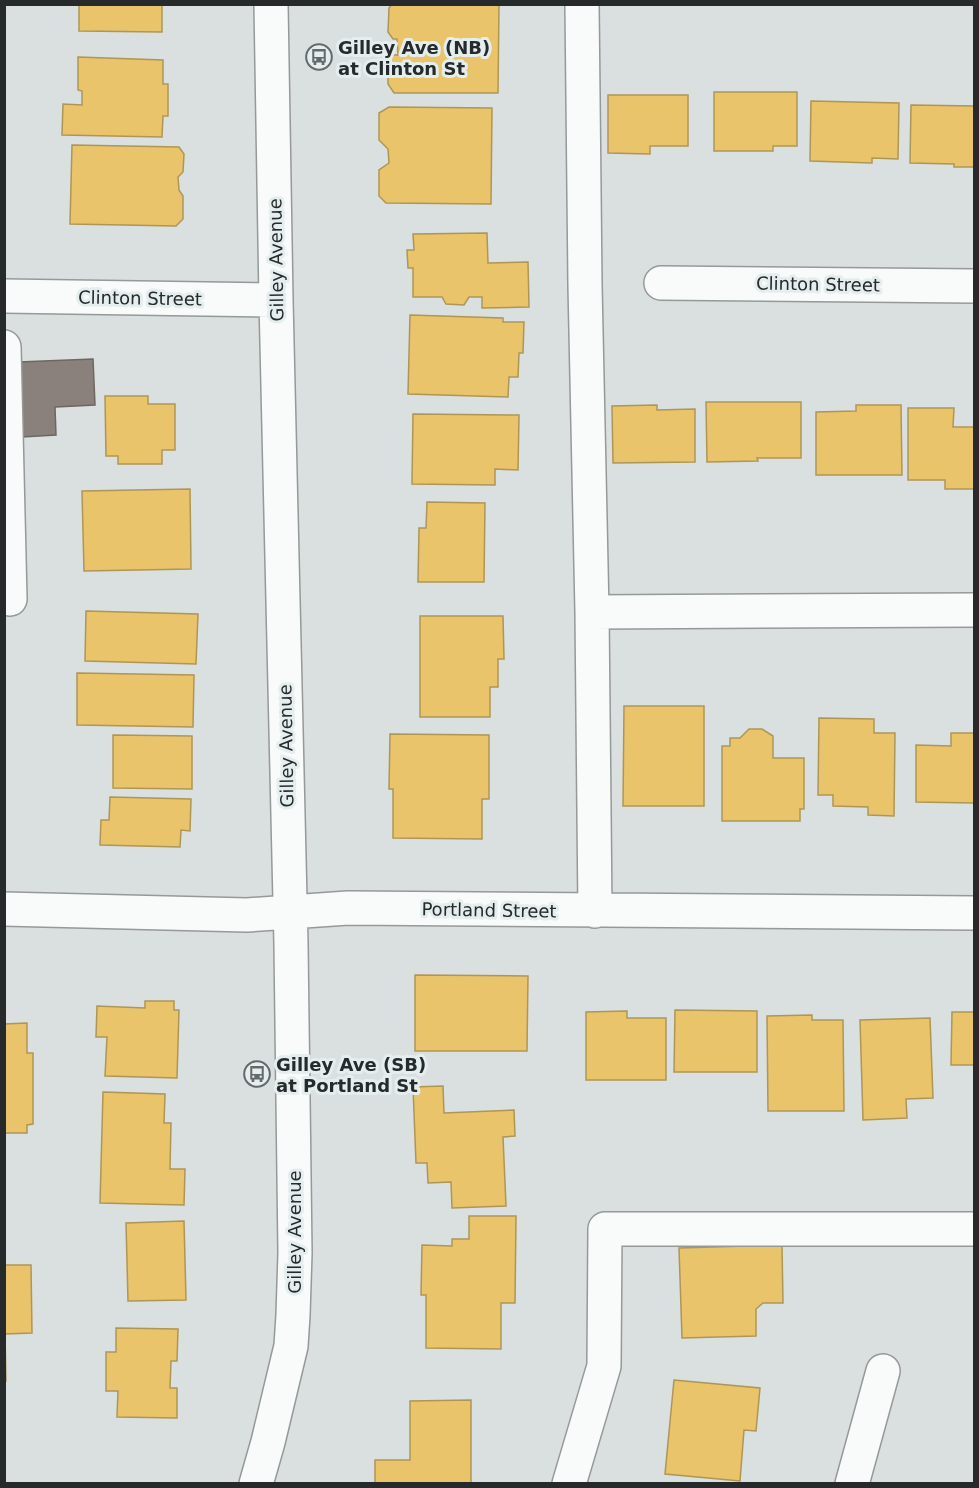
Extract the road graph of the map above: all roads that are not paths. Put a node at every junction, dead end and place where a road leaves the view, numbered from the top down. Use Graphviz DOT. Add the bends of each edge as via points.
graph roads {
  1 [pos="271,4"];
  2 [pos="582,4"];
  3 [pos="661,283"];
  4 [pos="975,286"];
  5 [pos="4,296"];
  6 [pos="276,300"];
  7 [pos="4,347"];
  8 [pos="4,598"];
  9 [pos="975,610"];
  10 [pos="592,612"];
  11 [pos="4,909"];
  12 [pos="595,911"];
  13 [pos="290,913"];
  14 [pos="975,914"];
  15 [pos="975,1229"];
  16 [pos="883,1371"];
  17 [pos="256,1484"];
  18 [pos="569,1484"];
  19 [pos="852,1484"];
  1 -- 6 [label="street, Gilley Avenue"];
  2 -- 10 [label="street"];
  3 -- 4 [label="street, Clinton Street"];
  5 -- 6 [label="street, Clinton Street"];
  6 -- 13 [label="street, Gilley Avenue"];
  7 -- 8 [label="street" via="10,598"];
  9 -- 10 [label="street"];
  10 -- 12 [label="street"];
  11 -- 13 [label="street, Portland Street"];
  12 -- 13 [label="street, Portland Street" via="348,909"];
  12 -- 14 [label="street, Portland Street"];
  13 -- 17 [label="street, Gilley Avenue" via="293,1316 284,1379"];
  15 -- 18 [label="street" via="605,1228 604,1366"];
  16 -- 19 [label="street"];
}
